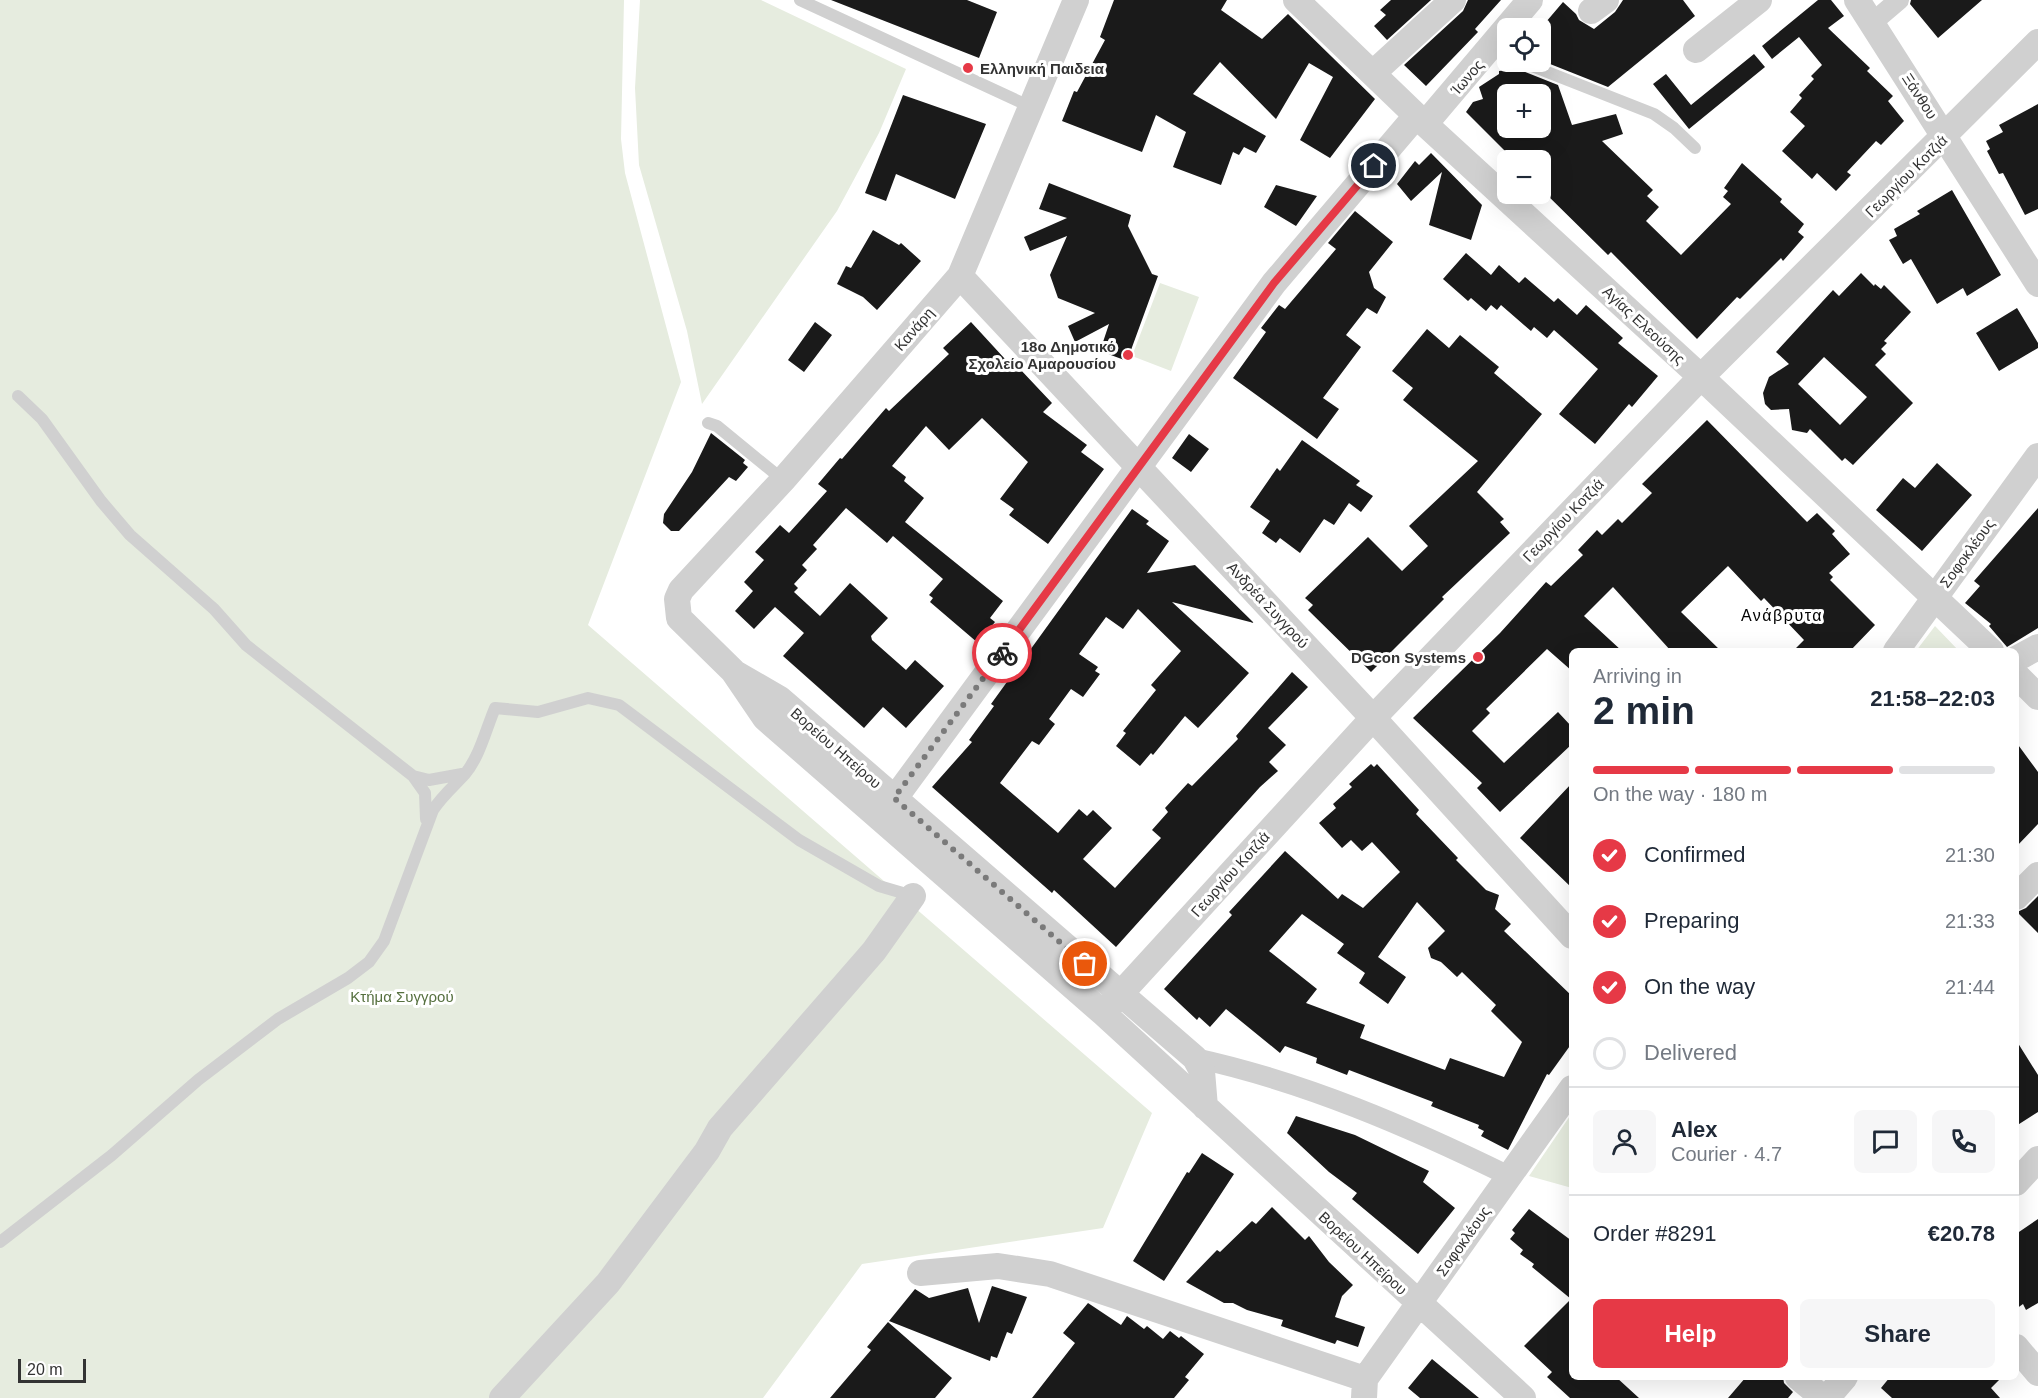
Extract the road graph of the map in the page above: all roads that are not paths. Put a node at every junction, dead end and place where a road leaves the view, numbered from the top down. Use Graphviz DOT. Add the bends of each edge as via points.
graph roads {
  1 [pos="800,0"];
  2 [pos="1076,0"];
  3 [pos="1296,0"];
  4 [pos="1453,0"];
  5 [pos="1530,0"];
  6 [pos="1759,0"];
  7 [pos="1857,0"];
  8 [pos="1899,0"];
  9 [pos="827,5"];
  10 [pos="1519,18"];
  11 [pos="1872,23"];
  12 [pos="2038,42"];
  13 [pos="1696,50"];
  14 [pos="1497,55"];
  15 [pos="1547,72"];
  16 [pos="1373,73"];
  17 [pos="1031,107"];
  18 [pos="1420,120"];
  19 [pos="1946,136"];
  20 [pos="1695,148"];
  21 [pos="960,276"];
  22 [pos="2038,284"];
  23 [pos="1701,378"];
  24 [pos="18,396"];
  25 [pos="708,423"];
  26 [pos="2038,456"];
  27 [pos="1139,466"];
  28 [pos="783,480"];
  29 [pos="1934,599"];
  30 [pos="676,608"];
  31 [pos="2038,647"];
  32 [pos="1898,648"];
  33 [pos="1988,648"];
  34 [pos="2019,657"];
  35 [pos="2019,678"];
  36 [pos="2038,697"];
  37 [pos="1373,718"];
  38 [pos="465,774"];
  39 [pos="413,776"];
  40 [pos="888,808"];
  41 [pos="425,829"];
  42 [pos="2038,875"];
  43 [pos="2019,894"];
  44 [pos="913,896"];
  45 [pos="1569,933"];
  46 [pos="1112,1004"];
  47 [pos="1195,1058"];
  48 [pos="1569,1092"];
  49 [pos="1205,1107"];
  50 [pos="2038,1159"];
  51 [pos="1509,1176"];
  52 [pos="2019,1180"];
  53 [pos="0,1242"];
  54 [pos="920,1273"];
  55 [pos="1419,1304"];
  56 [pos="2019,1351"];
  57 [pos="2038,1373"];
  58 [pos="1802,1380"];
  59 [pos="1842,1380"];
  60 [pos="1365,1389"];
  61 [pos="502,1398"];
  62 [pos="1523,1398"];
  63 [pos="1825,1398"];
  1 -- 9 [label="lane"];
  2 -- 17 [label="street, Κανάρη"];
  3 -- 16 [label="street, Αγίας Ελεούσης"];
  4 -- 16 [label="street"];
  5 -- 10 [label="street, Ίωνος"];
  6 -- 13 [label="street"];
  7 -- 11 [label="street, Ξάνθου"];
  8 -- 11 [label="street"];
  9 -- 17 [label="lane"];
  11 -- 19 [label="street, Ξάνθου"];
  12 -- 19 [label="street, Γεωργίου Κοτζιά"];
  14 -- 18 [label="street, Ίωνος"];
  15 -- 20 [label="lane" via="1654,114"];
  16 -- 18 [label="street, Αγίας Ελεούσης"];
  17 -- 21 [label="street, Κανάρη"];
  18 -- 23 [label="street, Αγίας Ελεούσης"];
  18 -- 27 [label="street, Ίωνος" via="1274,283"];
  19 -- 22 [label="street, Ξάνθου"];
  19 -- 23 [label="street, Γεωργίου Κοτζιά"];
  21 -- 27 [label="street, Ανδρέα Συγγρού"];
  21 -- 28 [label="street, Κανάρη"];
  23 -- 29 [label="street, Αγίας Ελεούσης"];
  23 -- 37 [label="street, Γεωργίου Κοτζιά"];
  24 -- 39 [label="lane" via="42,419 130,535 214,609 246,645"];
  25 -- 28 [label="lane" via="717,426"];
  26 -- 29 [label="street, Σοφοκλέους"];
  27 -- 37 [label="street, Ανδρέα Συγγρού"];
  27 -- 40 [label="street, Ίωνος"];
  28 -- 30 [label="street, Κανάρη" via="681,590"];
  29 -- 32 [label="street, Σοφοκλέους"];
  29 -- 33 [label="street, Αγίας Ελεούσης"];
  30 -- 40 [label="street, Βορείου Ηπείρου" via="687,626 733,671 765,718"];
  31 -- 34 [label="street"];
  35 -- 36 [label="street"];
  37 -- 45 [label="street, Ανδρέα Συγγρού"];
  37 -- 46 [label="street, Γεωργίου Κοτζιά"];
  38 -- 39 [label="lane" via="429,780"];
  38 -- 41 [label="lane" via="443,795"];
  38 -- 44 [label="lane" via="495,708 538,712 588,698 619,705 799,840 879,886"];
  39 -- 41 [label="lane" via="424,793"];
  40 -- 46 [label="street, Βορείου Ηπείρου"];
  41 -- 53 [label="lane" via="384,942 369,962 278,1018"];
  42 -- 43 [label="street"];
  44 -- 61 [label="street" via="874,951 720,1128 608,1283"];
  46 -- 47 [label="street, Βορείου Ηπείρου"];
  46 -- 49 [label="street, Βορείου Ηπείρου"];
  47 -- 49 [label="street" via="1202,1071"];
  47 -- 51 [label="street" via="1242,1068 1358,1108"];
  48 -- 51 [label="street, Σοφοκλέους"];
  49 -- 55 [label="street, Βορείου Ηπείρου"];
  50 -- 52 [label="street"];
  51 -- 55 [label="street, Σοφοκλέους"];
  54 -- 60 [label="street" via="998,1266 1050,1274"];
  55 -- 60 [label="street, Σοφοκλέους"];
  55 -- 62 [label="street, Βορείου Ηπείρου"];
  56 -- 57 [label="street"];
  58 -- 63 [label="street"];
  59 -- 63 [label="street"];
}
